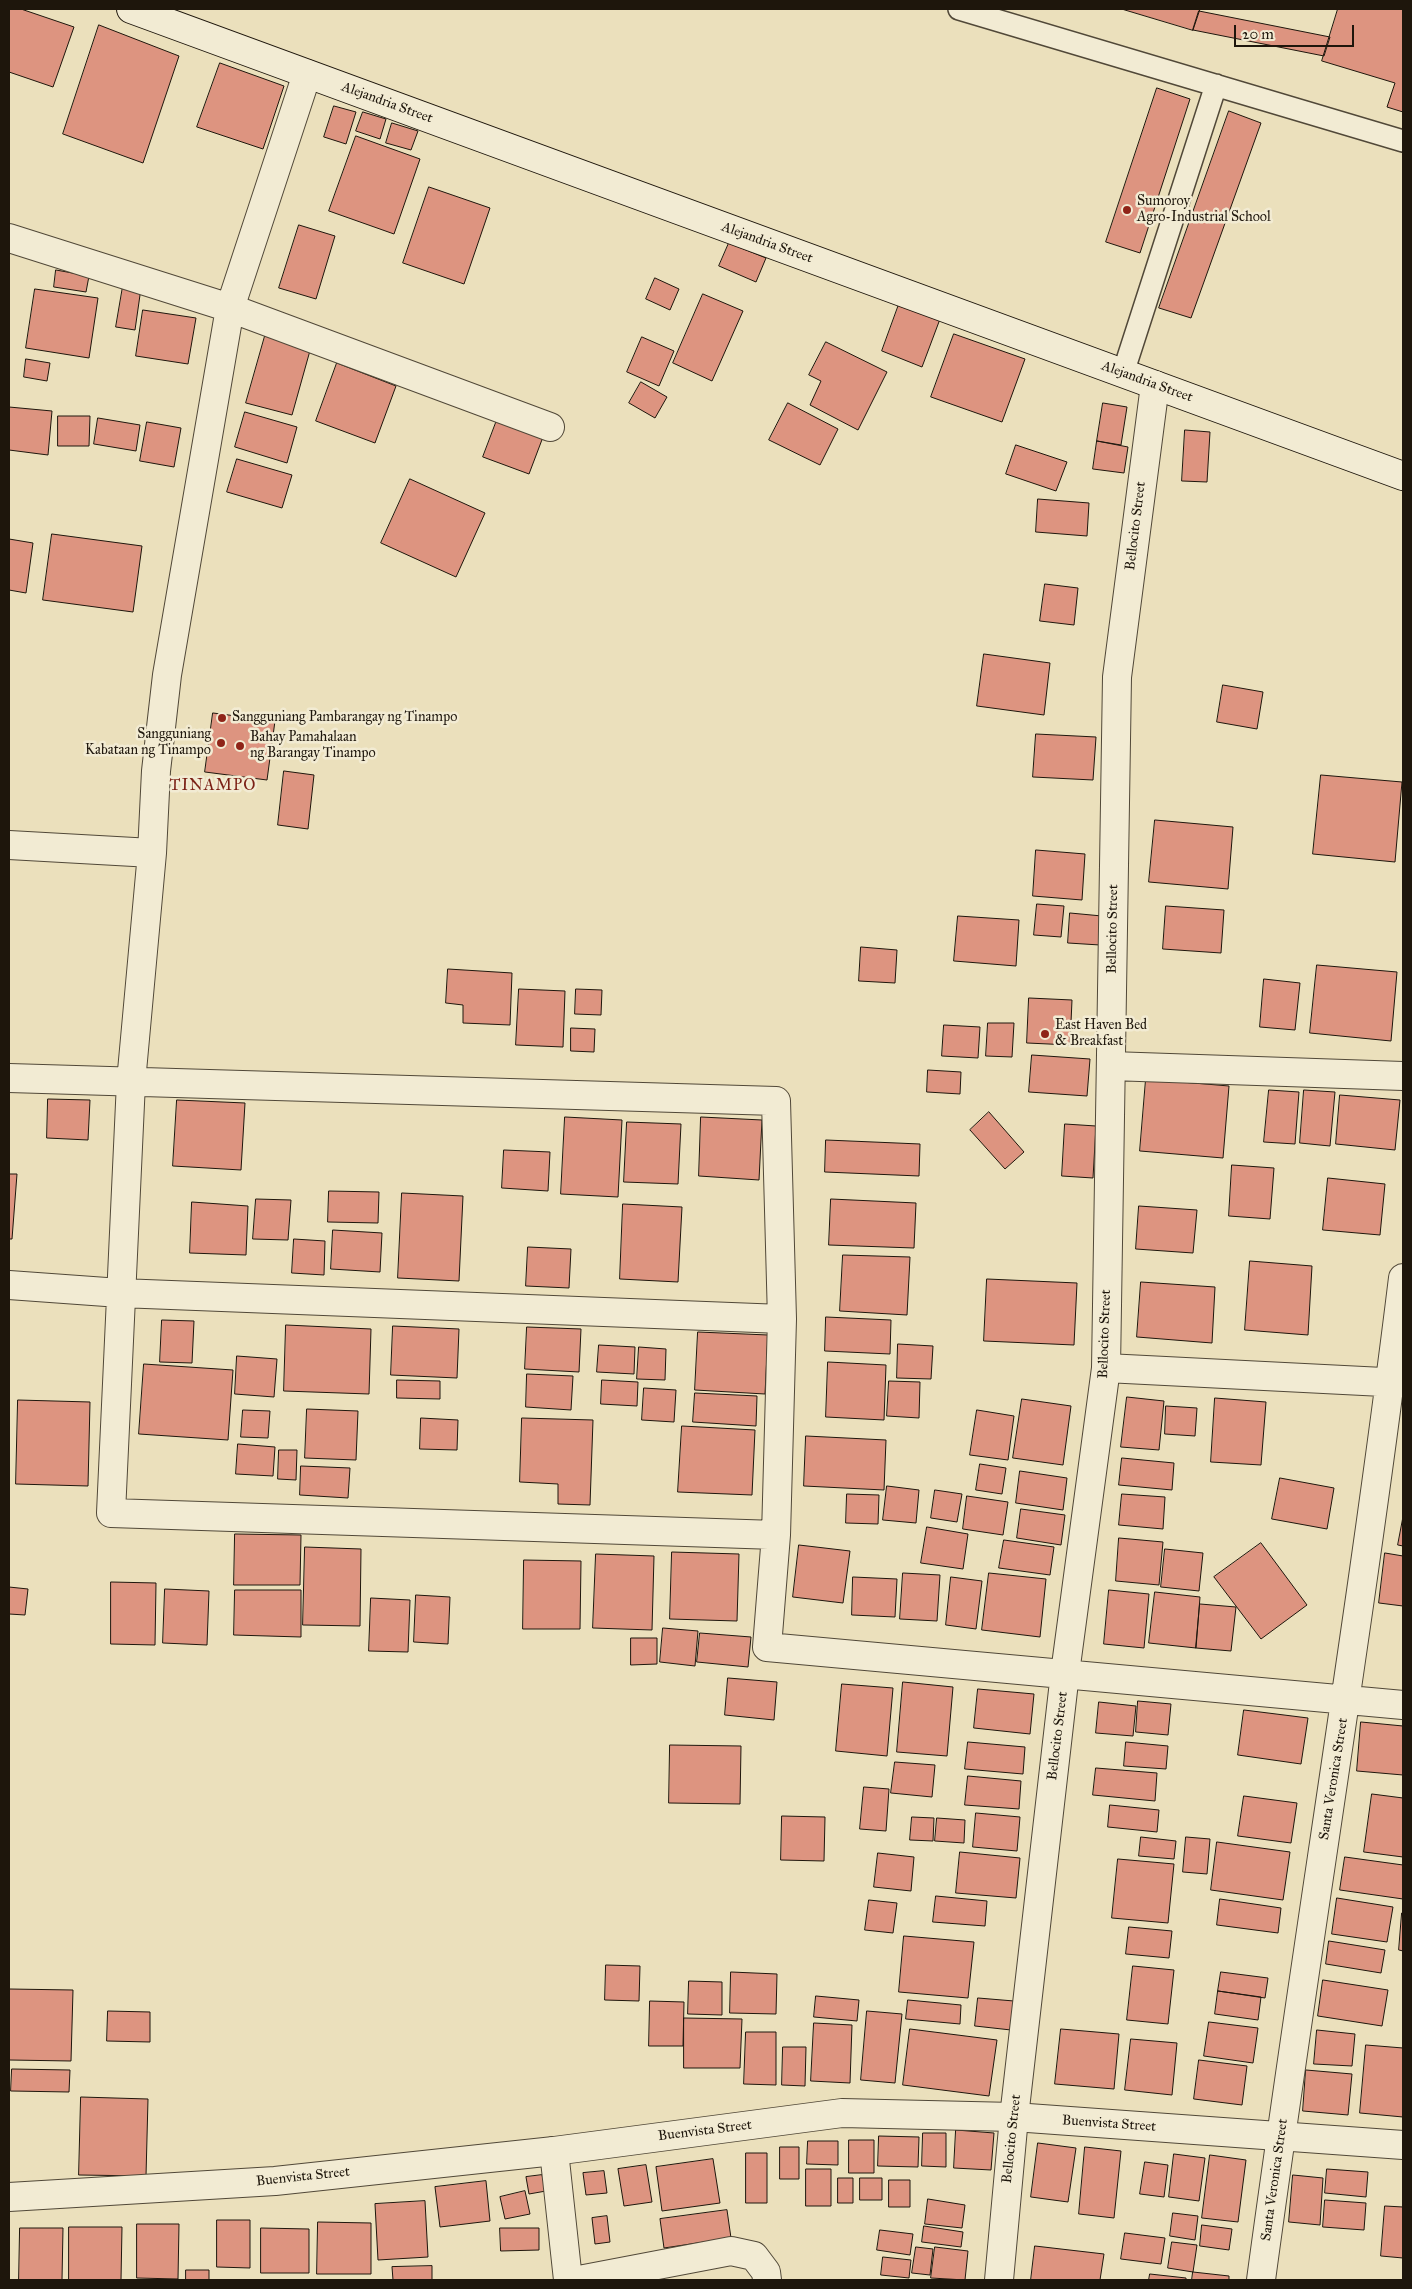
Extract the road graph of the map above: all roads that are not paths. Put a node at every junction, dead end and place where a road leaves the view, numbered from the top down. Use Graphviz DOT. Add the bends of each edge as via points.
graph roads {
  1 [pos="131,9"];
  2 [pos="959,9"];
  3 [pos="307,74"];
  4 [pos="1216,85"];
  5 [pos="1403,141"];
  6 [pos="9,238"];
  7 [pos="230,308"];
  8 [pos="1123,373"];
  9 [pos="1155,385"];
  10 [pos="550,427"];
  11 [pos="1403,476"];
  12 [pos="9,846"];
  13 [pos="152,853"];
  14 [pos="1111,1066"];
  15 [pos="1403,1076"];
  16 [pos="9,1078"];
  17 [pos="132,1082"];
  18 [pos="1403,1278"];
  19 [pos="9,1285"];
  20 [pos="120,1293"];
  21 [pos="782,1319"];
  22 [pos="1106,1368"];
  23 [pos="1397,1382"];
  24 [pos="776,1535"];
  25 [pos="1065,1673"];
  26 [pos="1346,1700"];
  27 [pos="1403,1705"];
  28 [pos="1014,2117"];
  29 [pos="1280,2137"];
  30 [pos="1403,2145"];
  31 [pos="554,2151"];
  32 [pos="9,2197"];
  33 [pos="568,2280"];
  34 [pos="579,2280"];
  35 [pos="767,2280"];
  36 [pos="999,2280"];
  37 [pos="1261,2280"];
  1 -- 3 [label="street, Alejandria Street"];
  2 -- 4 [label="lane"];
  3 -- 7 [label="street"];
  3 -- 8 [label="street, Alejandria Street"];
  4 -- 5 [label="lane"];
  4 -- 8 [label="lane"];
  6 -- 7 [label="street"];
  7 -- 10 [label="street"];
  7 -- 13 [label="street" via="167,675 156,771"];
  8 -- 9 [label="street, Alejandria Street"];
  9 -- 11 [label="street, Alejandria Street"];
  9 -- 14 [label="street, Bellocito Street" via="1117,677"];
  12 -- 13 [label="street"];
  13 -- 17 [label="street"];
  14 -- 15 [label="street"];
  14 -- 22 [label="street, Bellocito Street"];
  16 -- 17 [label="street"];
  17 -- 20 [label="street"];
  17 -- 21 [label="street" via="776,1101"];
  18 -- 23 [label="street, Santa Veronica Street"];
  19 -- 20 [label="street"];
  20 -- 21 [label="street"];
  20 -- 24 [label="street" via="111,1513"];
  21 -- 24 [label="street"];
  22 -- 23 [label="street"];
  22 -- 25 [label="street, Bellocito Street"];
  23 -- 26 [label="street, Santa Veronica Street"];
  24 -- 25 [label="street" via="767,1647"];
  25 -- 26 [label="street"];
  25 -- 28 [label="street, Bellocito Street"];
  26 -- 27 [label="street"];
  26 -- 29 [label="street, Santa Veronica Street"];
  28 -- 29 [label="street, Buenvista Street"];
  28 -- 31 [label="street, Buenvista Street" via="842,2113"];
  28 -- 36 [label="street, Bellocito Street"];
  29 -- 30 [label="street, Buenvista Street"];
  29 -- 37 [label="street, Santa Veronica Street"];
  31 -- 32 [label="street, Buenvista Street" via="275,2181"];
  31 -- 33 [label="street"];
  34 -- 35 [label="street" via="731,2251 754,2256 766,2272"];
}
